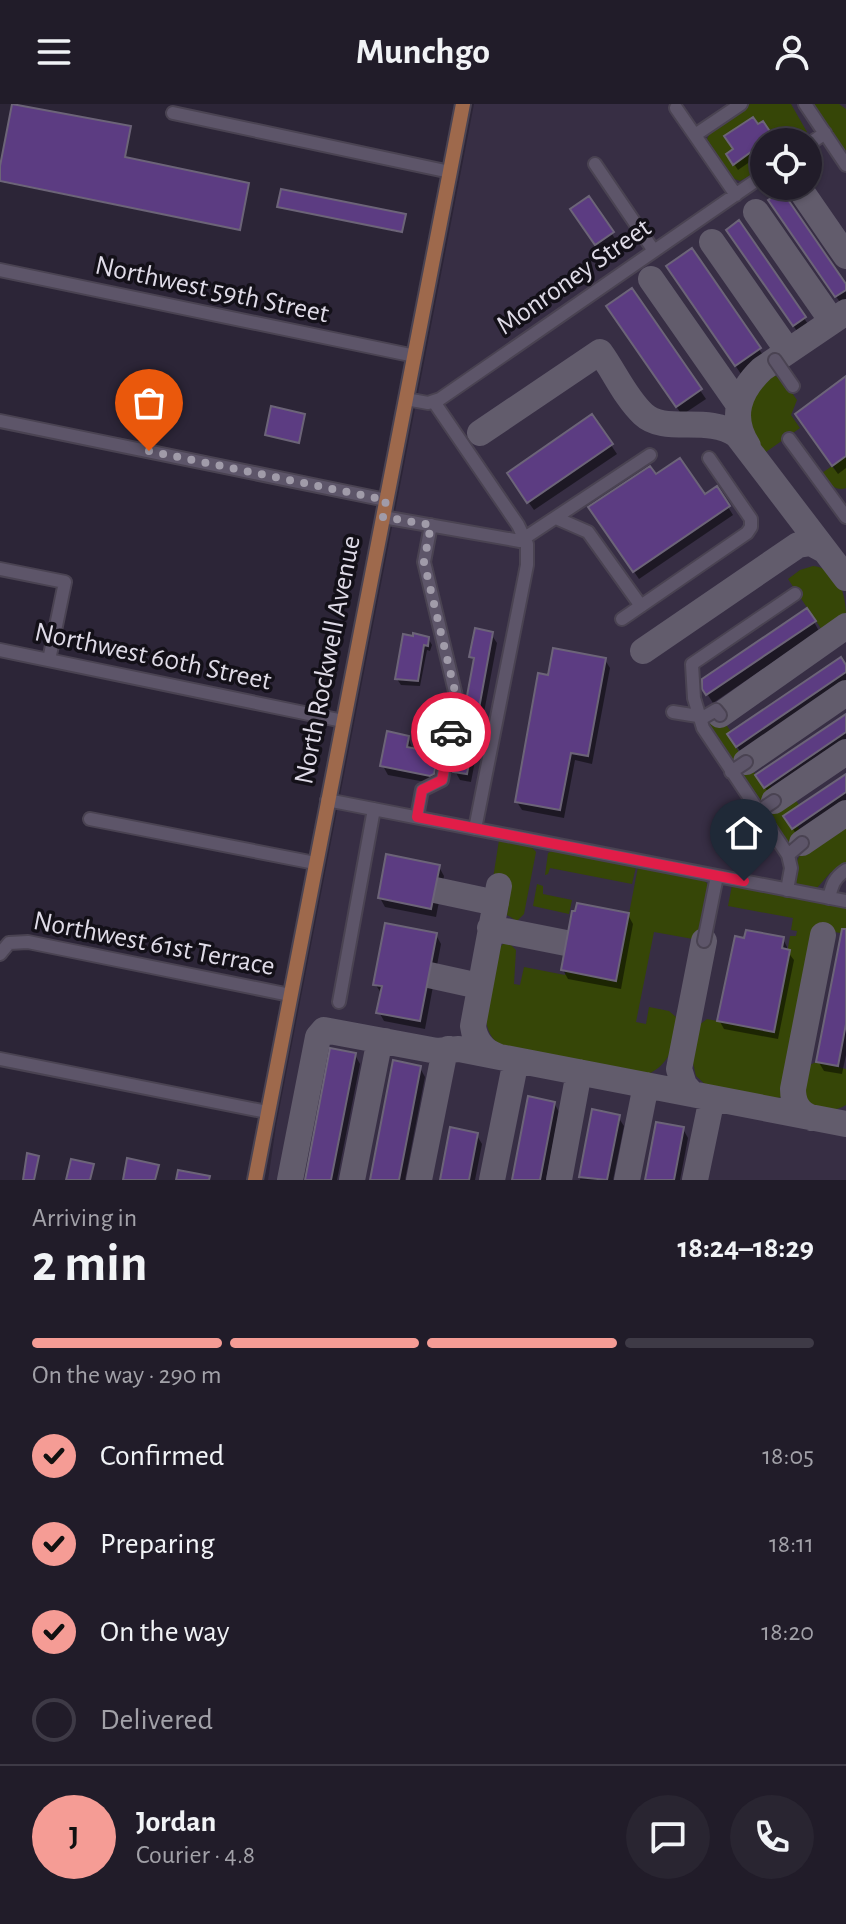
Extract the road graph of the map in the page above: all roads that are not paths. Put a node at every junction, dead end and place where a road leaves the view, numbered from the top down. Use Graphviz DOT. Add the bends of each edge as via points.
graph roads {
  1 [pos="463,104"];
  2 [pos="741,104"];
  3 [pos="805,104"];
  4 [pos="676,108"];
  5 [pos="173,113"];
  6 [pos="825,133"];
  7 [pos="695,135"];
  8 [pos="822,135"];
  9 [pos="595,164"];
  10 [pos="846,165"];
  11 [pos="450,172"];
  12 [pos="750,185"];
  13 [pos="736,195"];
  14 [pos="654,251"];
  15 [pos="0,270"];
  16 [pos="415,356"];
  17 [pos="775,360"];
  18 [pos="793,386"];
  19 [pos="406,399"];
  20 [pos="434,402"];
  21 [pos="0,421"];
  22 [pos="789,439"];
  23 [pos="650,455"];
  24 [pos="709,458"];
  25 [pos="386,500"];
  26 [pos="844,511"];
  27 [pos="383,517"];
  28 [pos="556,518"];
  29 [pos="431,525"];
  30 [pos="526,539"];
  31 [pos="0,569"];
  32 [pos="795,594"];
  33 [pos="641,606"];
  34 [pos="622,619"];
  35 [pos="0,650"];
  36 [pos="49,660"];
  37 [pos="673,712"];
  38 [pos="720,715"];
  39 [pos="699,716"];
  40 [pos="343,721"];
  41 [pos="746,762"];
  42 [pos="731,772"];
  43 [pos="327,800"];
  44 [pos="774,801"];
  45 [pos="374,809"];
  46 [pos="759,811"];
  47 [pos="417,817"];
  48 [pos="90,819"];
  49 [pos="475,829"];
  50 [pos="802,843"];
  51 [pos="788,855"];
  52 [pos="315,863"];
  53 [pos="846,870"];
  54 [pos="717,876"];
  55 [pos="787,890"];
  56 [pos="829,898"];
  57 [pos="846,901"];
  58 [pos="704,941"];
  59 [pos="0,954"];
  60 [pos="290,995"];
  61 [pos="339,1002"];
  62 [pos="0,1059"];
  63 [pos="267,1112"];
  64 [pos="255,1180"];
  1 -- 11 [label="main road, North Rockwell Avenue"];
  2 -- 7 [label="street"];
  3 -- 6 [label="street"];
  4 -- 7 [label="street"];
  5 -- 11 [label="street"];
  6 -- 8 [label="street"];
  6 -- 10 [label="street"];
  7 -- 13 [label="street"];
  9 -- 14 [label="street"];
  11 -- 16 [label="main road, North Rockwell Avenue"];
  12 -- 13 [label="street, Monroney Street"];
  13 -- 14 [label="street, Monroney Street"];
  14 -- 20 [label="street, Monroney Street"];
  15 -- 16 [label="street, Northwest 59th Street"];
  16 -- 19 [label="main road, North Rockwell Avenue"];
  17 -- 18 [label="street"];
  19 -- 20 [label="street"];
  19 -- 25 [label="main road, North Rockwell Avenue"];
  20 -- 30 [label="street"];
  21 -- 25 [label="street"];
  22 -- 26 [label="street"];
  23 -- 28 [label="street"];
  24 -- 33 [label="street" via="751,519 751,527"];
  25 -- 27 [label="main road, North Rockwell Avenue"];
  27 -- 29 [label="street"];
  27 -- 40 [label="main road, North Rockwell Avenue"];
  28 -- 30 [label="street"];
  28 -- 33 [label="street" via="588,532"];
  29 -- 30 [label="street"];
  29 -- 47 [label="street" via="424,562 457,700 442,780 422,790"];
  30 -- 49 [label="street" via="527,565"];
  31 -- 36 [label="street" via="65,582"];
  32 -- 39 [label="street" via="692,664"];
  33 -- 34 [label="street"];
  35 -- 36 [label="street, Northwest 60th Street"];
  36 -- 40 [label="street, Northwest 60th Street"];
  37 -- 39 [label="street"];
  38 -- 39 [label="street" via="716,710"];
  39 -- 42 [label="street"];
  40 -- 43 [label="main road, North Rockwell Avenue"];
  41 -- 42 [label="street"];
  42 -- 46 [label="street"];
  43 -- 45 [label="street"];
  43 -- 52 [label="main road, North Rockwell Avenue"];
  44 -- 46 [label="street"];
  45 -- 47 [label="street"];
  45 -- 61 [label="street"];
  46 -- 51 [label="street"];
  47 -- 49 [label="street"];
  48 -- 52 [label="street"];
  49 -- 54 [label="street"];
  50 -- 51 [label="street"];
  51 -- 55 [label="street"];
  52 -- 60 [label="main road, North Rockwell Avenue"];
  53 -- 56 [label="street" via="832,884"];
  54 -- 55 [label="street"];
  54 -- 58 [label="street"];
  55 -- 56 [label="street"];
  56 -- 57 [label="street"];
  59 -- 60 [label="street, Northwest 61st Terrace" via="9,943 28,942"];
  60 -- 63 [label="main road, North Rockwell Avenue"];
  62 -- 63 [label="street"];
  63 -- 64 [label="main road, North Rockwell Avenue"];
}
